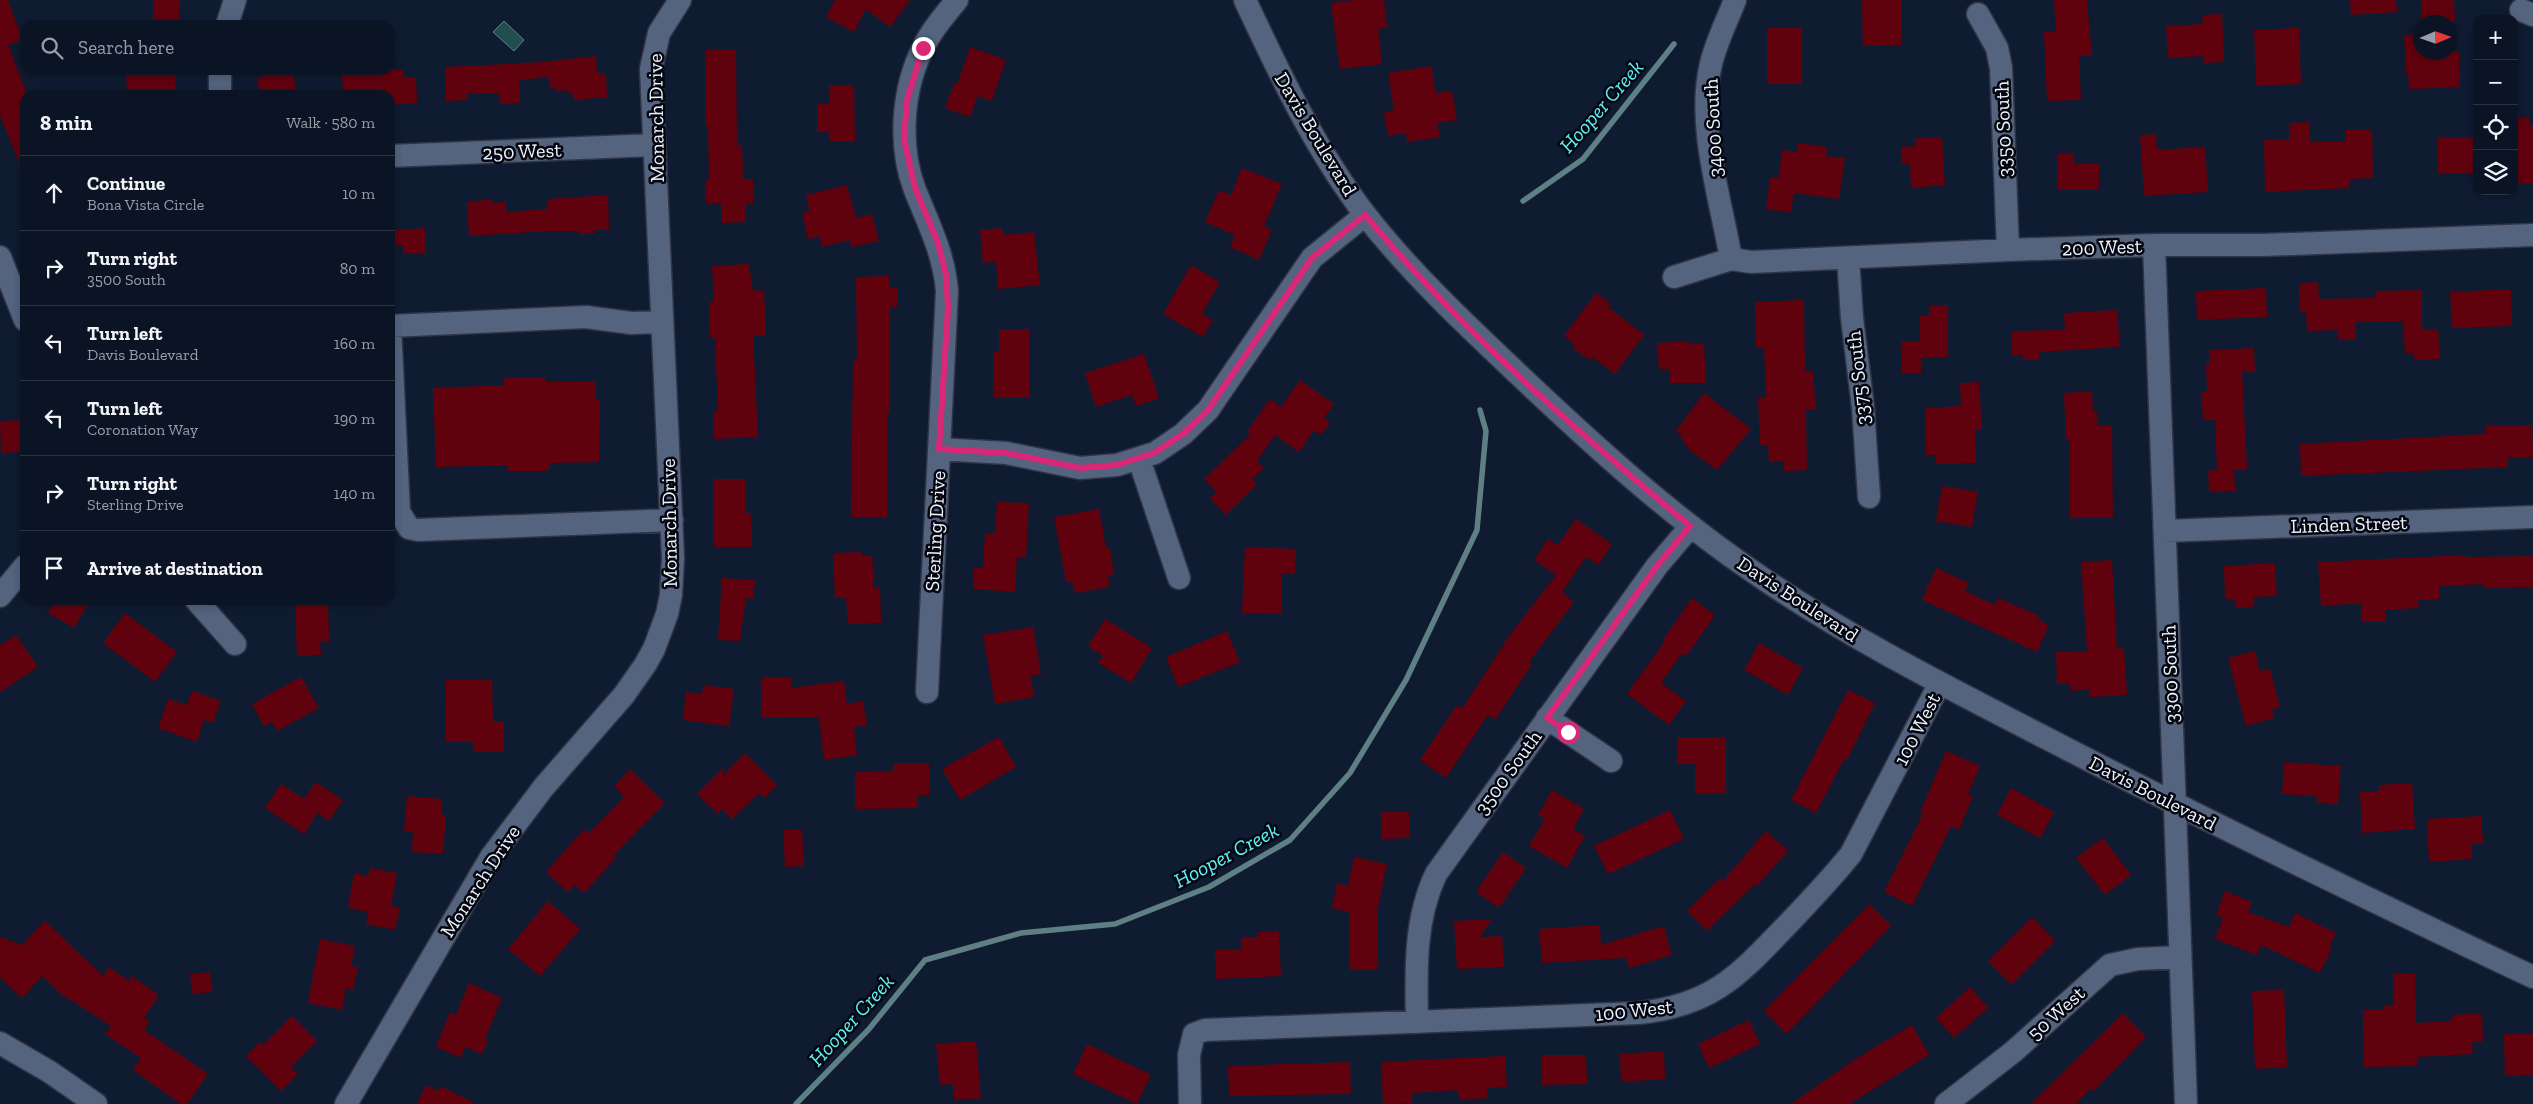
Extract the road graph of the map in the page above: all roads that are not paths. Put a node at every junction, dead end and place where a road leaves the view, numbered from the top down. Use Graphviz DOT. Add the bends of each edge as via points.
graph roads {
  1 [pos="234,0"];
  2 [pos="680,0"];
  3 [pos="957,0"];
  4 [pos="1245,0"];
  5 [pos="1735,0"];
  6 [pos="1978,14"];
  7 [pos="228,20"];
  8 [pos="220,75"];
  9 [pos="220,90"];
  10 [pos="654,145"];
  11 [pos="395,156"];
  12 [pos="1365,215"];
  13 [pos="2533,235"];
  14 [pos="2154,245"];
  15 [pos="2008,250"];
  16 [pos="0,257"];
  17 [pos="1848,258"];
  18 [pos="1731,259"];
  19 [pos="1674,277"];
  20 [pos="20,307"];
  21 [pos="662,322"];
  22 [pos="395,326"];
  23 [pos="395,430"];
  24 [pos="939,449"];
  25 [pos="1139,459"];
  26 [pos="1869,498"];
  27 [pos="2533,517"];
  28 [pos="672,520"];
  29 [pos="1690,526"];
  30 [pos="2164,530"];
  31 [pos="20,572"];
  32 [pos="1179,578"];
  33 [pos="0,596"];
  34 [pos="200,605"];
  35 [pos="235,644"];
  36 [pos="1940,684"];
  37 [pos="927,692"];
  38 [pos="1547,718"];
  39 [pos="1611,761"];
  40 [pos="2175,805"];
  41 [pos="2180,957"];
  42 [pos="2533,977"];
  43 [pos="1417,1022"];
  44 [pos="0,1042"];
  45 [pos="96,1104"];
  46 [pos="346,1104"];
  47 [pos="1190,1104"];
  48 [pos="1946,1104"];
  49 [pos="2186,1104"];
  1 -- 7 [label="street"];
  2 -- 10 [label="street, Monarch Drive" via="659,33 652,57"];
  3 -- 24 [label="street, Sterling Drive" via="923,48 904,120 910,171 938,243 946,275 948,308"];
  4 -- 12 [label="street, Davis Boulevard" via="1296,106"];
  5 -- 18 [label="street, 3400 South" via="1711,64 1707,91 1713,172"];
  6 -- 15 [label="street, 3350 South" via="1997,48 2001,68"];
  8 -- 9 [label="street"];
  10 -- 11 [label="street, 250 West"];
  10 -- 21 [label="street, Monarch Drive"];
  12 -- 25 [label="street" via="1312,258 1208,410 1170,444"];
  12 -- 29 [label="street, Davis Boulevard" via="1450,310 1553,407"];
  13 -- 14 [label="street, 200 West" via="2263,245"];
  14 -- 15 [label="street, 200 West"];
  14 -- 30 [label="street, 3300 South"];
  15 -- 17 [label="street, 200 West"];
  16 -- 20 [label="street"];
  17 -- 18 [label="street, 200 West" via="1751,262"];
  17 -- 26 [label="street, 3375 South" via="1864,407"];
  18 -- 19 [label="street, 200 West"];
  21 -- 22 [label="street" via="630,323 586,317"];
  21 -- 28 [label="street, Monarch Drive"];
  23 -- 28 [label="street" via="399,512 409,528"];
  24 -- 25 [label="street" via="1006,453 1080,468 1099,468"];
  24 -- 37 [label="street, Sterling Drive"];
  25 -- 32 [label="street"];
  27 -- 30 [label="street, Linden Street"];
  28 -- 46 [label="street, Monarch Drive" via="671,595 650,657 624,695 543,788 491,857"];
  29 -- 36 [label="street, Davis Boulevard" via="1811,611"];
  29 -- 38 [label="street, 3500 South" via="1657,566"];
  30 -- 40 [label="street, 3300 South"];
  31 -- 33 [label="street"];
  34 -- 35 [label="street"];
  36 -- 40 [label="street, Davis Boulevard"];
  36 -- 43 [label="street, 100 West" via="1851,854 1753,960 1720,988 1701,998 1660,1011"];
  38 -- 39 [label="street"];
  38 -- 43 [label="street, 3500 South" via="1446,858 1429,889 1419,932"];
  40 -- 41 [label="street, 3300 South"];
  40 -- 42 [label="street, Davis Boulevard"];
  41 -- 48 [label="street, 50 West" via="2138,959 2110,965 2013,1052"];
  41 -- 49 [label="street, 3300 South"];
  43 -- 47 [label="street, 100 West" via="1216,1029 1194,1034 1189,1056"];
  44 -- 45 [label="street"];
}
